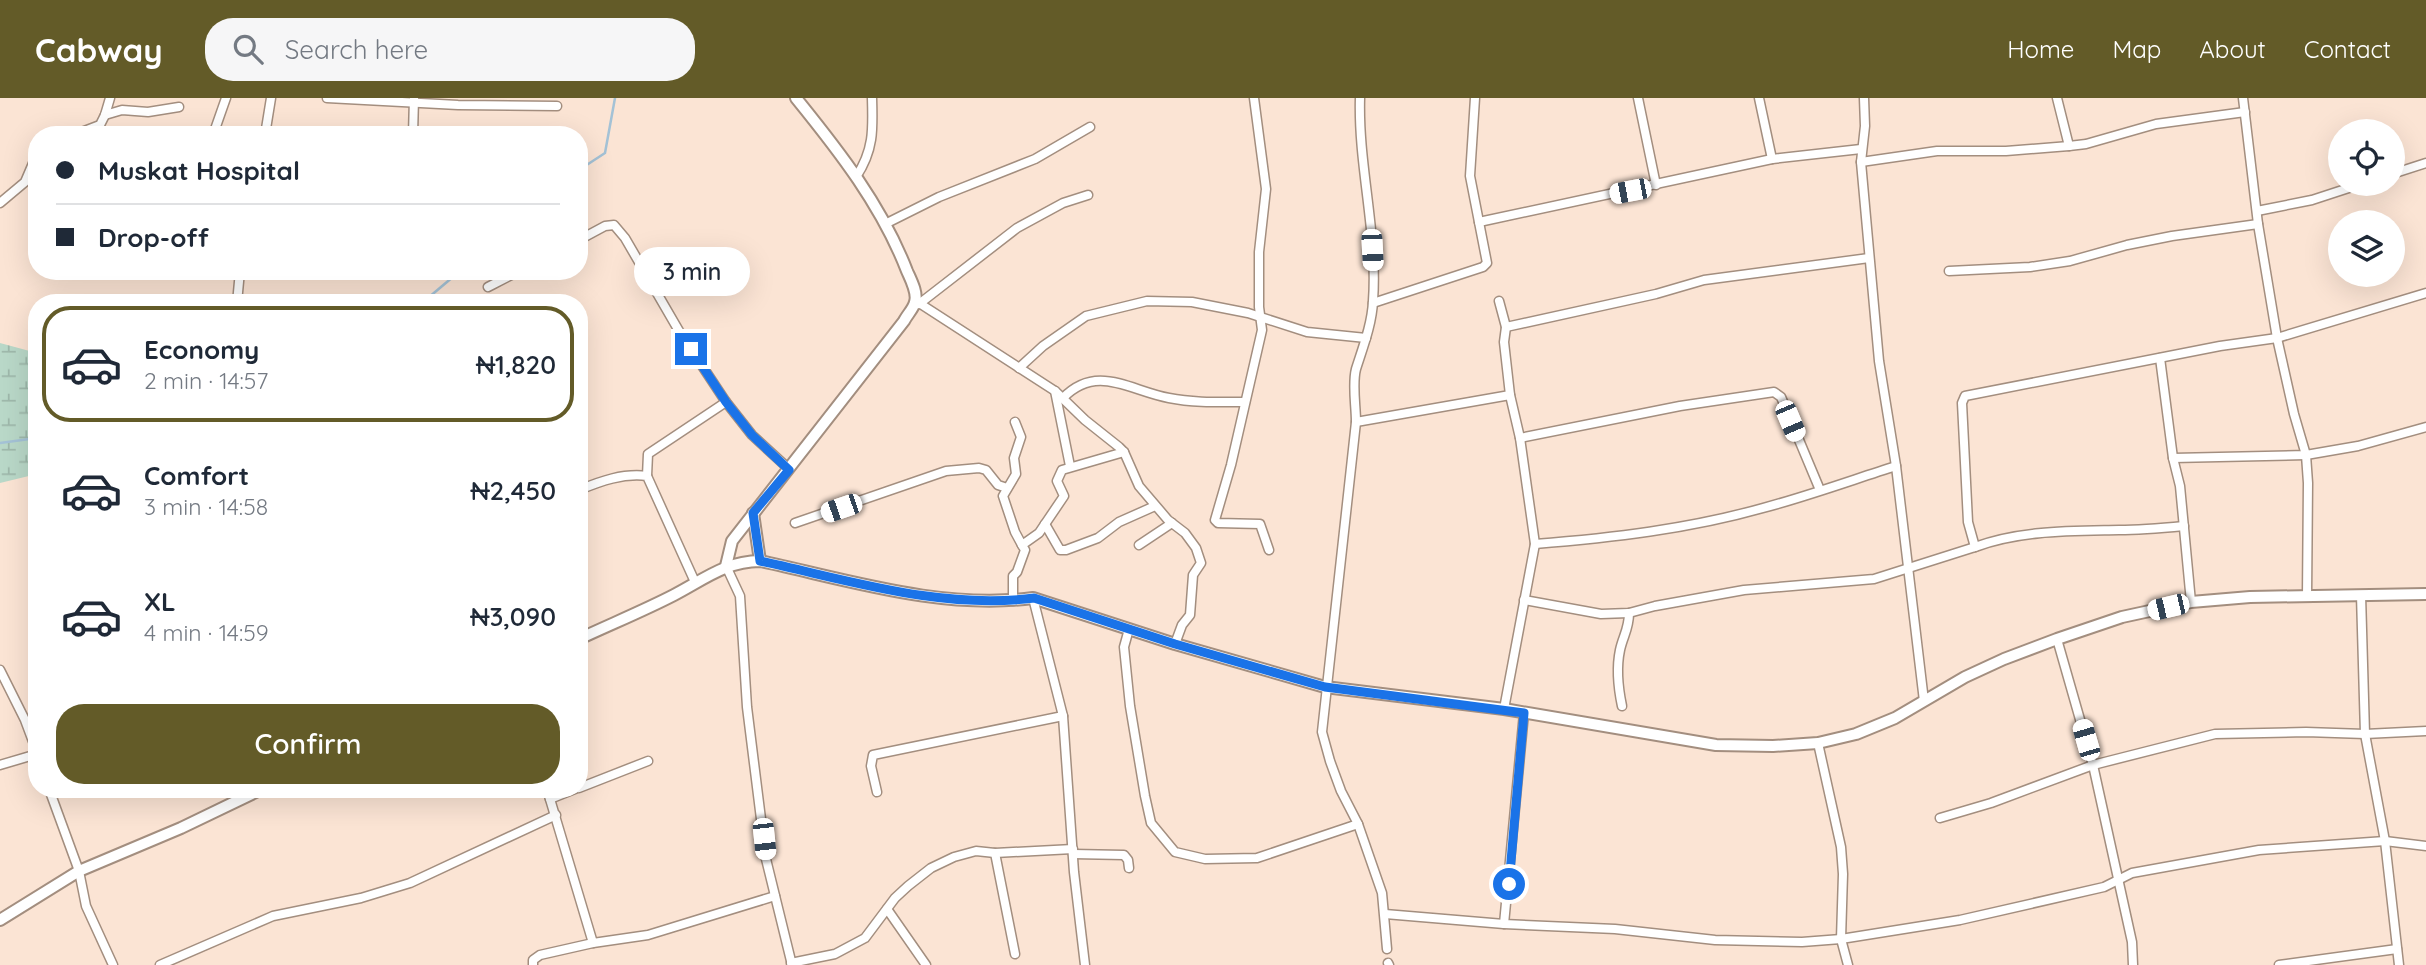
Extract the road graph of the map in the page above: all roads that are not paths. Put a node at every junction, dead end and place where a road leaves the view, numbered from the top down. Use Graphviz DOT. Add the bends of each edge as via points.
graph roads {
  1 [pos="110,98"];
  2 [pos="226,98"];
  3 [pos="271,98"];
  4 [pos="327,98"];
  5 [pos="796,98"];
  6 [pos="872,98"];
  7 [pos="1254,98"];
  8 [pos="1360,98"];
  9 [pos="1475,98"];
  10 [pos="1638,98"];
  11 [pos="1759,98"];
  12 [pos="1864,98"];
  13 [pos="2057,98"];
  14 [pos="2244,98"];
  15 [pos="414,100"];
  16 [pos="557,106"];
  17 [pos="179,107"];
  18 [pos="2245,112"];
  19 [pos="105,115"];
  20 [pos="97,126"];
  21 [pos="217,126"];
  22 [pos="266,126"];
  23 [pos="414,126"];
  24 [pos="1090,127"];
  25 [pos="2069,146"];
  26 [pos="1861,149"];
  27 [pos="1772,159"];
  28 [pos="1861,162"];
  29 [pos="2426,163"];
  30 [pos="2405,170"];
  31 [pos="28,175"];
  32 [pos="856,177"];
  33 [pos="1656,185"];
  34 [pos="1088,195"];
  35 [pos="2328,195"];
  36 [pos="0,203"];
  37 [pos="2258,211"];
  38 [pos="1479,222"];
  39 [pos="885,224"];
  40 [pos="2258,224"];
  41 [pos="588,235"];
  42 [pos="1870,258"];
  43 [pos="1949,271"];
  44 [pos="502,280"];
  45 [pos="488,287"];
  46 [pos="2426,293"];
  47 [pos="1499,301"];
  48 [pos="918,303"];
  49 [pos="1373,303"];
  50 [pos="1261,318"];
  51 [pos="1506,327"];
  52 [pos="1366,338"];
  53 [pos="2277,338"];
  54 [pos="2160,358"];
  55 [pos="1019,368"];
  56 [pos="1055,391"];
  57 [pos="1510,395"];
  58 [pos="1063,398"];
  59 [pos="726,402"];
  60 [pos="1245,402"];
  61 [pos="1015,422"];
  62 [pos="1356,422"];
  63 [pos="2426,428"];
  64 [pos="1520,438"];
  65 [pos="1124,452"];
  66 [pos="2306,455"];
  67 [pos="2173,458"];
  68 [pos="1070,466"];
  69 [pos="1896,466"];
  70 [pos="789,470"];
  71 [pos="647,476"];
  72 [pos="588,487"];
  73 [pos="1007,488"];
  74 [pos="1819,490"];
  75 [pos="1154,506"];
  76 [pos="753,513"];
  77 [pos="795,523"];
  78 [pos="1172,523"];
  79 [pos="1045,524"];
  80 [pos="2184,527"];
  81 [pos="1535,544"];
  82 [pos="1022,545"];
  83 [pos="1139,545"];
  84 [pos="1975,547"];
  85 [pos="1269,550"];
  86 [pos="760,561"];
  87 [pos="726,566"];
  88 [pos="1908,567"];
  89 [pos="695,582"];
  90 [pos="2361,594"];
  91 [pos="2426,594"];
  92 [pos="2307,596"];
  93 [pos="1034,598"];
  94 [pos="1524,600"];
  95 [pos="1013,601"];
  96 [pos="2191,602"];
  97 [pos="1629,613"];
  98 [pos="1129,629"];
  99 [pos="588,635"];
  100 [pos="2057,639"];
  101 [pos="1175,644"];
  102 [pos="0,670"];
  103 [pos="1325,687"];
  104 [pos="1924,701"];
  105 [pos="1622,706"];
  106 [pos="1504,709"];
  107 [pos="1524,713"];
  108 [pos="1063,716"];
  109 [pos="28,728"];
  110 [pos="2426,731"];
  111 [pos="2365,734"];
  112 [pos="1818,743"];
  113 [pos="28,756"];
  114 [pos="648,761"];
  115 [pos="0,765"];
  116 [pos="2093,765"];
  117 [pos="588,784"];
  118 [pos="877,792"];
  119 [pos="52,798"];
  120 [pos="243,798"];
  121 [pos="550,799"];
  122 [pos="556,814"];
  123 [pos="1940,818"];
  124 [pos="1358,824"];
  125 [pos="2385,841"];
  126 [pos="2426,846"];
  127 [pos="1073,852"];
  128 [pos="995,853"];
  129 [pos="1129,868"];
  130 [pos="79,871"];
  131 [pos="2118,879"];
  132 [pos="775,896"];
  133 [pos="887,909"];
  134 [pos="1385,914"];
  135 [pos="0,920"];
  136 [pos="1504,924"];
  137 [pos="1841,939"];
  138 [pos="593,943"];
  139 [pos="1387,949"];
  140 [pos="2398,949"];
  141 [pos="1015,954"];
  142 [pos="792,964"];
  143 [pos="113,965"];
  144 [pos="160,965"];
  145 [pos="533,965"];
  146 [pos="926,965"];
  147 [pos="1085,965"];
  148 [pos="1848,965"];
  149 [pos="2133,965"];
  150 [pos="2280,965"];
  151 [pos="2399,965"];
  1 -- 19 [label="street"];
  2 -- 21 [label="street"];
  3 -- 22 [label="street"];
  4 -- 15 [label="street"];
  5 -- 32 [label="main road"];
  6 -- 32 [label="street" via="871,147"];
  7 -- 50 [label="street" via="1266,189 1259,251"];
  8 -- 49 [label="street"];
  9 -- 38 [label="street" via="1470,176"];
  10 -- 33 [label="street"];
  11 -- 27 [label="street"];
  12 -- 26 [label="street"];
  13 -- 25 [label="street"];
  14 -- 18 [label="street"];
  15 -- 16 [label="street"];
  15 -- 23 [label="street"];
  17 -- 19 [label="street"];
  18 -- 25 [label="street" via="2156,124"];
  18 -- 37 [label="street"];
  19 -- 20 [label="street"];
  24 -- 39 [label="street" via="1035,159"];
  25 -- 28 [label="street" via="1937,151"];
  26 -- 27 [label="street"];
  26 -- 28 [label="street"];
  27 -- 33 [label="street"];
  28 -- 42 [label="street"];
  29 -- 30 [label="street"];
  31 -- 36 [label="street"];
  32 -- 39 [label="main road"];
  33 -- 38 [label="street"];
  34 -- 48 [label="street" via="1017,228"];
  35 -- 37 [label="street"];
  37 -- 40 [label="street"];
  38 -- 49 [label="street" via="1487,257 1483,267"];
  39 -- 48 [label="main road"];
  40 -- 43 [label="street" via="2172,236 2070,261"];
  40 -- 53 [label="street"];
  41 -- 59 [label="street" via="614,225 625,238"];
  42 -- 51 [label="street" via="1704,280"];
  42 -- 69 [label="street" via="1879,361"];
  44 -- 45 [label="street"];
  46 -- 53 [label="street"];
  47 -- 51 [label="street"];
  48 -- 55 [label="street"];
  48 -- 70 [label="main road"];
  49 -- 52 [label="street"];
  50 -- 52 [label="street" via="1307,332"];
  50 -- 55 [label="street" via="1192,302 1147,301 1086,316"];
  50 -- 60 [label="street" via="1259,349"];
  51 -- 57 [label="street"];
  52 -- 62 [label="street" via="1355,371"];
  53 -- 54 [label="street"];
  53 -- 66 [label="street"];
  54 -- 67 [label="street"];
  54 -- 84 [label="street" via="1965,396 1968,522"];
  55 -- 56 [label="street"];
  56 -- 58 [label="street"];
  56 -- 68 [label="street"];
  57 -- 62 [label="street"];
  57 -- 64 [label="street"];
  58 -- 60 [label="street" via="1087,381 1103,380 1171,399"];
  58 -- 65 [label="street"];
  59 -- 70 [label="street"];
  59 -- 71 [label="street" via="648,454"];
  60 -- 85 [label="street" via="1215,520 1260,524"];
  61 -- 73 [label="street" via="1021,437 1014,458 1015,479"];
  62 -- 103 [label="street"];
  63 -- 66 [label="street"];
  64 -- 74 [label="street" via="1774,391"];
  64 -- 81 [label="street"];
  65 -- 68 [label="street"];
  65 -- 75 [label="street"];
  66 -- 67 [label="street"];
  66 -- 92 [label="street"];
  67 -- 80 [label="street"];
  68 -- 79 [label="street" via="1057,481 1064,496"];
  69 -- 74 [label="street"];
  69 -- 88 [label="street"];
  70 -- 76 [label="main road"];
  71 -- 72 [label="street" via="633,474"];
  71 -- 89 [label="street"];
  73 -- 77 [label="street" via="979,468 946,471"];
  73 -- 82 [label="street" via="1003,496"];
  74 -- 81 [label="street" via="1702,522"];
  75 -- 78 [label="street"];
  75 -- 79 [label="street" via="1098,538 1066,550 1060,550"];
  76 -- 86 [label="main road"];
  76 -- 87 [label="main road" via="732,541"];
  78 -- 83 [label="street"];
  78 -- 101 [label="street" via="1196,548 1201,564 1193,575 1190,615"];
  79 -- 82 [label="street"];
  80 -- 84 [label="street" via="2069,530"];
  80 -- 96 [label="street"];
  81 -- 94 [label="street"];
  82 -- 95 [label="street" via="1025,550 1013,576"];
  84 -- 88 [label="street"];
  86 -- 87 [label="main road"];
  86 -- 95 [label="main road" via="928,597"];
  87 -- 89 [label="main road"];
  87 -- 132 [label="street" via="740,596 747,707"];
  88 -- 97 [label="street" via="1874,579 1744,590"];
  88 -- 104 [label="street"];
  89 -- 99 [label="main road"];
  90 -- 91 [label="main road"];
  90 -- 92 [label="main road"];
  90 -- 111 [label="street"];
  92 -- 96 [label="main road"];
  93 -- 95 [label="main road"];
  93 -- 98 [label="main road"];
  93 -- 108 [label="street"];
  94 -- 97 [label="street" via="1601,614"];
  94 -- 106 [label="street"];
  96 -- 100 [label="main road" via="2122,617"];
  97 -- 105 [label="street" via="1617,680"];
  98 -- 101 [label="main road"];
  98 -- 124 [label="street" via="1124,647 1144,796 1152,823 1175,852 1205,859 1257,858"];
  100 -- 104 [label="main road" via="1965,677"];
  100 -- 116 [label="street"];
  101 -- 103 [label="main road"];
  102 -- 109 [label="street"];
  103 -- 106 [label="main road"];
  103 -- 124 [label="street" via="1322,732 1341,791"];
  104 -- 112 [label="main road" via="1856,734"];
  106 -- 107 [label="main road"];
  107 -- 112 [label="main road" via="1716,745"];
  107 -- 136 [label="street"];
  108 -- 118 [label="street" via="873,755"];
  108 -- 127 [label="street"];
  110 -- 111 [label="street"];
  111 -- 116 [label="street" via="2215,734"];
  111 -- 125 [label="street"];
  112 -- 137 [label="street" via="1841,847"];
  113 -- 115 [label="street"];
  114 -- 117 [label="street"];
  116 -- 123 [label="street"];
  116 -- 131 [label="street"];
  119 -- 130 [label="street"];
  120 -- 130 [label="main road"];
  121 -- 122 [label="street"];
  122 -- 138 [label="street"];
  122 -- 144 [label="street" via="410,883 273,916"];
  124 -- 134 [label="street"];
  125 -- 126 [label="street"];
  125 -- 131 [label="street" via="2259,850"];
  125 -- 140 [label="street"];
  127 -- 128 [label="street"];
  127 -- 129 [label="street" via="1124,855"];
  127 -- 147 [label="street"];
  128 -- 133 [label="street" via="976,851 931,868"];
  128 -- 141 [label="street"];
  130 -- 135 [label="main road"];
  130 -- 143 [label="street" via="86,906"];
  131 -- 137 [label="street" via="2104,887 1960,920"];
  131 -- 149 [label="street"];
  132 -- 138 [label="street" via="648,935"];
  132 -- 142 [label="street"];
  133 -- 142 [label="street" via="865,938 835,954"];
  133 -- 146 [label="street"];
  134 -- 136 [label="street"];
  134 -- 139 [label="street"];
  136 -- 137 [label="street" via="1715,940"];
  137 -- 148 [label="street"];
  138 -- 145 [label="street" via="540,955"];
  140 -- 150 [label="street"];
  140 -- 151 [label="street"];
}
